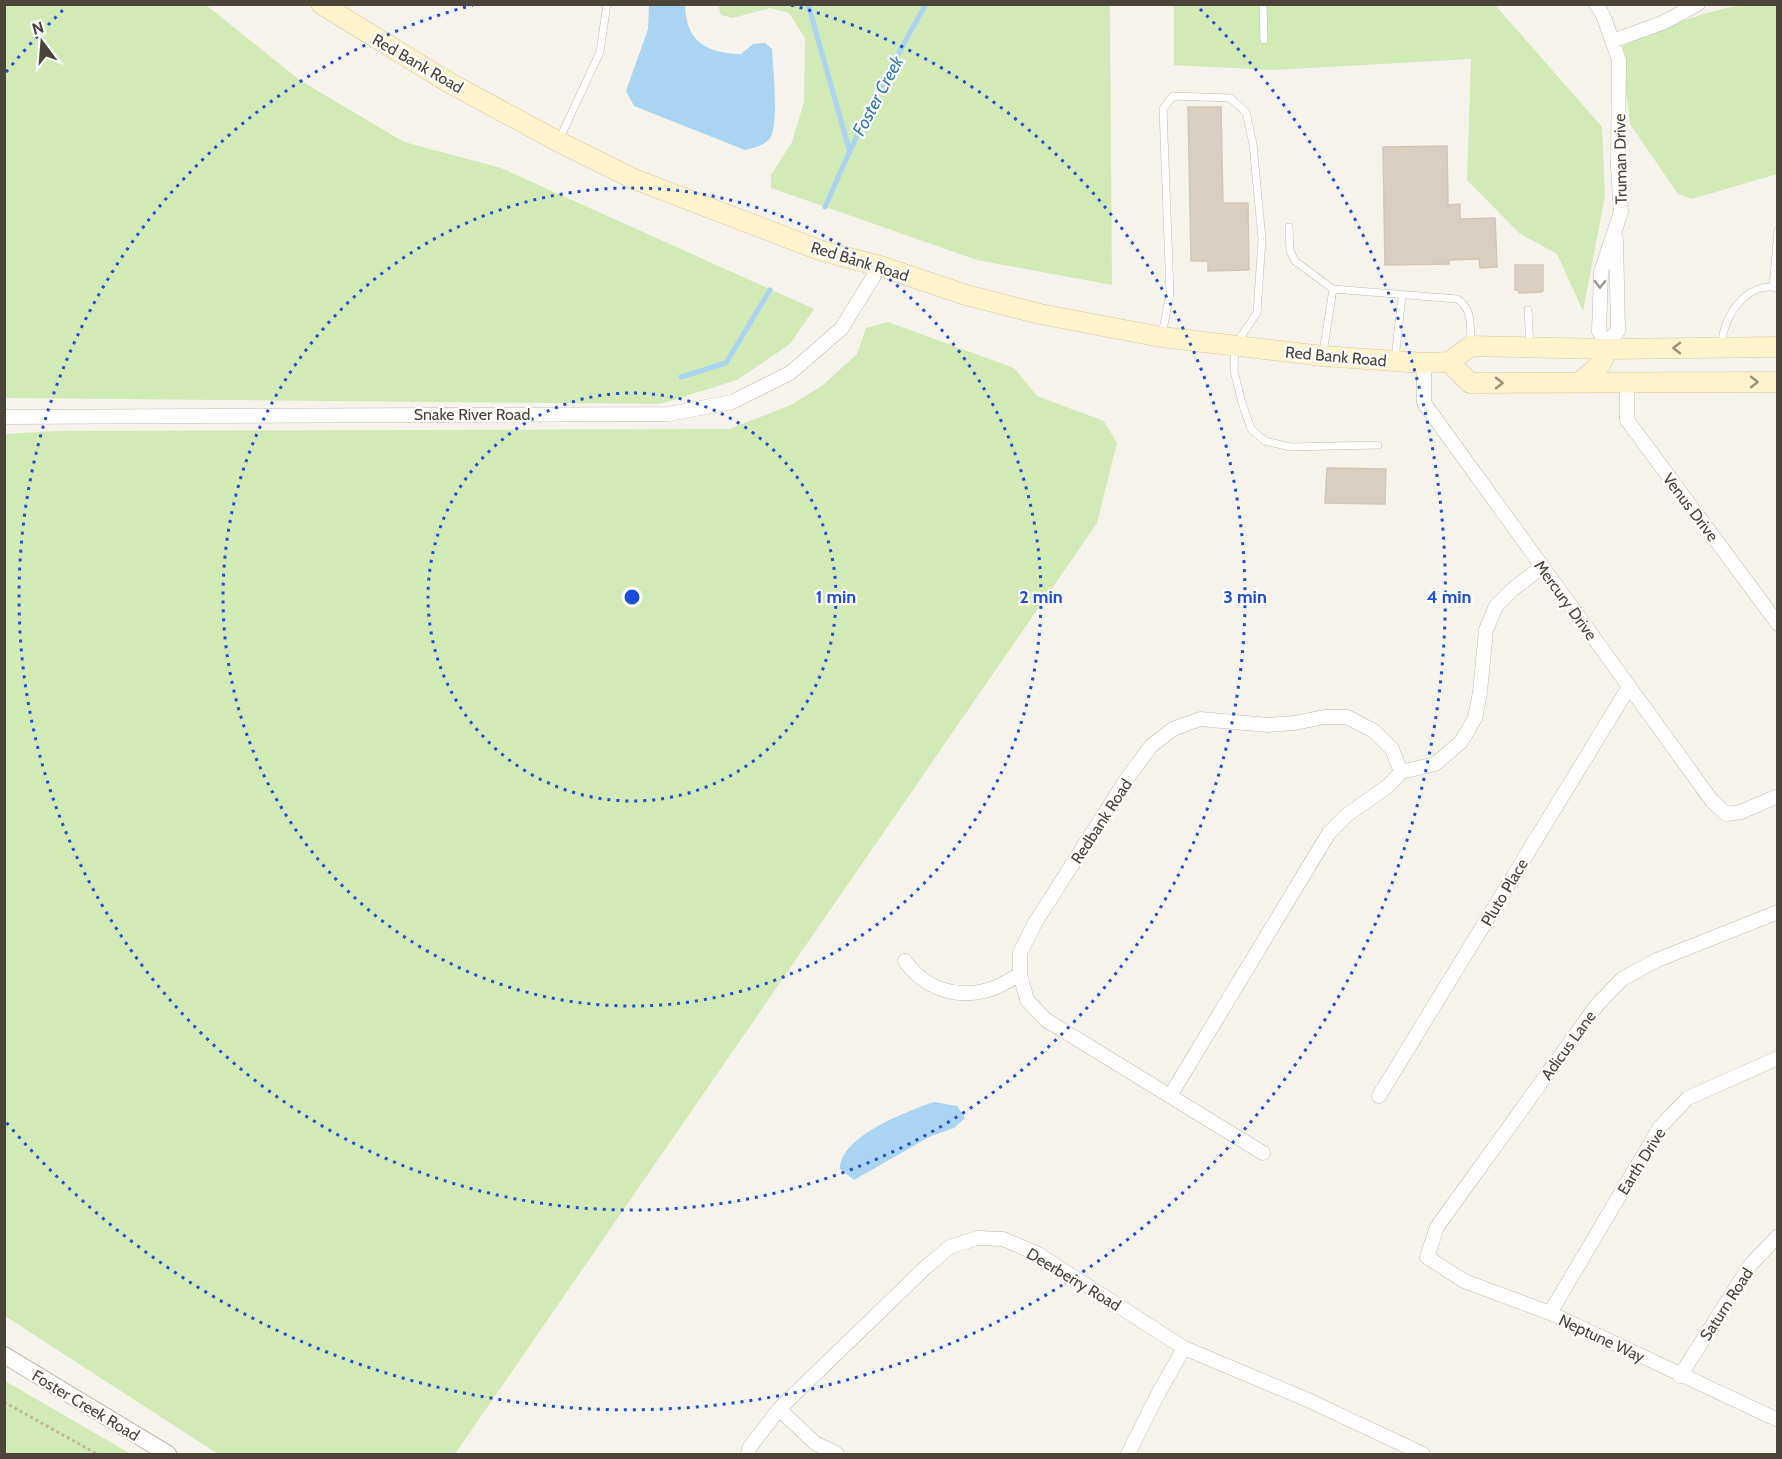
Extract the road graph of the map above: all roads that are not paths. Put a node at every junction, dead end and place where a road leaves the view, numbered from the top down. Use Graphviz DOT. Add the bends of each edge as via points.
graph roads {
  1 [pos="321,4"];
  2 [pos="607,4"];
  3 [pos="1263,4"];
  4 [pos="1596,4"];
  5 [pos="1698,4"];
  6 [pos="1264,40"];
  7 [pos="1612,41"];
  8 [pos="559,141"];
  9 [pos="1289,227"];
  10 [pos="1778,231"];
  11 [pos="880,266"];
  12 [pos="1775,287"];
  13 [pos="1333,289"];
  14 [pos="1402,296"];
  15 [pos="1528,310"];
  16 [pos="1161,337"];
  17 [pos="1235,345"];
  18 [pos="1607,345"];
  19 [pos="1471,346"];
  20 [pos="1530,347"];
  21 [pos="1778,347"];
  22 [pos="1722,348"];
  23 [pos="1323,356"];
  24 [pos="1395,361"];
  25 [pos="1449,362"];
  26 [pos="1424,363"];
  27 [pos="1580,382"];
  28 [pos="1627,382"];
  29 [pos="1778,382"];
  30 [pos="4,417"];
  31 [pos="1378,445"];
  32 [pos="1542,567"];
  33 [pos="1778,624"];
  34 [pos="1629,687"];
  35 [pos="1401,772"];
  36 [pos="1778,796"];
  37 [pos="1778,912"];
  38 [pos="905,961"];
  39 [pos="1020,974"];
  40 [pos="1778,1058"];
  41 [pos="1170,1096"];
  42 [pos="1379,1096"];
  43 [pos="1263,1153"];
  44 [pos="1778,1236"];
  45 [pos="1427,1257"];
  46 [pos="1550,1314"];
  47 [pos="1184,1348"];
  48 [pos="4,1355"];
  49 [pos="1680,1376"];
  50 [pos="779,1409"];
  51 [pos="1778,1420"];
  52 [pos="168,1455"];
  53 [pos="748,1455"];
  54 [pos="837,1455"];
  55 [pos="1128,1455"];
  56 [pos="1422,1455"];
  1 -- 8 [label="main road, Red Bank Road" via="448,82"];
  2 -- 8 [label="lane" via="600,52"];
  3 -- 6 [label="lane"];
  4 -- 7 [label="street, Truman Drive"];
  5 -- 7 [label="street" via="1662,23"];
  7 -- 18 [label="street, Truman Drive" via="1619,60 1621,212 1616,228 1618,331"];
  8 -- 11 [label="main road, Red Bank Road" via="634,179 822,251"];
  9 -- 13 [label="lane" via="1290,251 1295,261"];
  10 -- 12 [label="lane"];
  11 -- 16 [label="main road, Red Bank Road" via="1040,314"];
  11 -- 30 [label="street, Snake River Road" via="841,329 790,373 732,402 669,414"];
  12 -- 22 [label="lane" via="1756,290 1734,308 1722,336"];
  13 -- 14 [label="lane"];
  13 -- 23 [label="lane"];
  14 -- 19 [label="lane" via="1457,299 1465,304"];
  14 -- 24 [label="lane"];
  15 -- 20 [label="lane"];
  16 -- 17 [label="main road, Red Bank Road"];
  16 -- 17 [label="lane" via="1170,293 1163,109 1173,96 1230,98 1246,112 1262,239 1257,313"];
  17 -- 23 [label="main road, Red Bank Road"];
  17 -- 31 [label="lane" via="1234,371 1242,403 1251,429 1266,441 1290,447"];
  18 -- 20 [label="main road"];
  22 -- 18 [label="main road, one-way"];
  18 -- 27 [label="main road" via="1601,364"];
  19 -- 20 [label="main road"];
  19 -- 25 [label="main road"];
  21 -- 22 [label="main road"];
  23 -- 24 [label="main road, Red Bank Road"];
  24 -- 26 [label="main road, Red Bank Road"];
  25 -- 26 [label="main road, Red Bank Road"];
  25 -- 27 [label="main road, one-way" via="1470,383"];
  26 -- 32 [label="street, Mercury Drive" via="1424,403"];
  27 -- 28 [label="main road"];
  28 -- 29 [label="main road, one-way"];
  28 -- 33 [label="street, Venus Drive" via="1627,420"];
  32 -- 34 [label="street, Mercury Drive"];
  32 -- 35 [label="street" via="1496,606 1486,630 1475,718 1461,742 1435,764"];
  34 -- 36 [label="street, Mercury Drive" via="1712,801 1726,814 1741,812"];
  34 -- 42 [label="street, Pluto Place"];
  35 -- 39 [label="street, Redbank Road" via="1392,749 1374,731 1347,717 1268,725 1200,719 1173,729 1151,746 1126,780 1035,923 1020,953"];
  35 -- 41 [label="street" via="1329,832"];
  37 -- 45 [label="street, Adicus Lane" via="1657,960 1622,979 1597,1005 1437,1227"];
  38 -- 39 [label="street" via="915,975 939,989 966,994 992,989"];
  39 -- 41 [label="street, Redbank Road" via="1027,1000 1046,1020"];
  40 -- 46 [label="street, Earth Drive" via="1688,1098 1660,1127"];
  41 -- 43 [label="street, Redbank Road"];
  44 -- 49 [label="street, Saturn Road" via="1751,1264"];
  45 -- 46 [label="street, Neptune Way" via="1464,1281"];
  46 -- 49 [label="street, Neptune Way"];
  47 -- 50 [label="street, Deerberry Road" via="1038,1254 1003,1239 977,1238 951,1248 926,1267"];
  47 -- 55 [label="street"];
  47 -- 56 [label="street, Deerberry Road" via="1308,1400"];
  48 -- 52 [label="street, Foster Creek Road"];
  49 -- 51 [label="street, Neptune Way"];
  50 -- 53 [label="street, Deerberry Road"];
  50 -- 54 [label="street" via="815,1443"];
}
